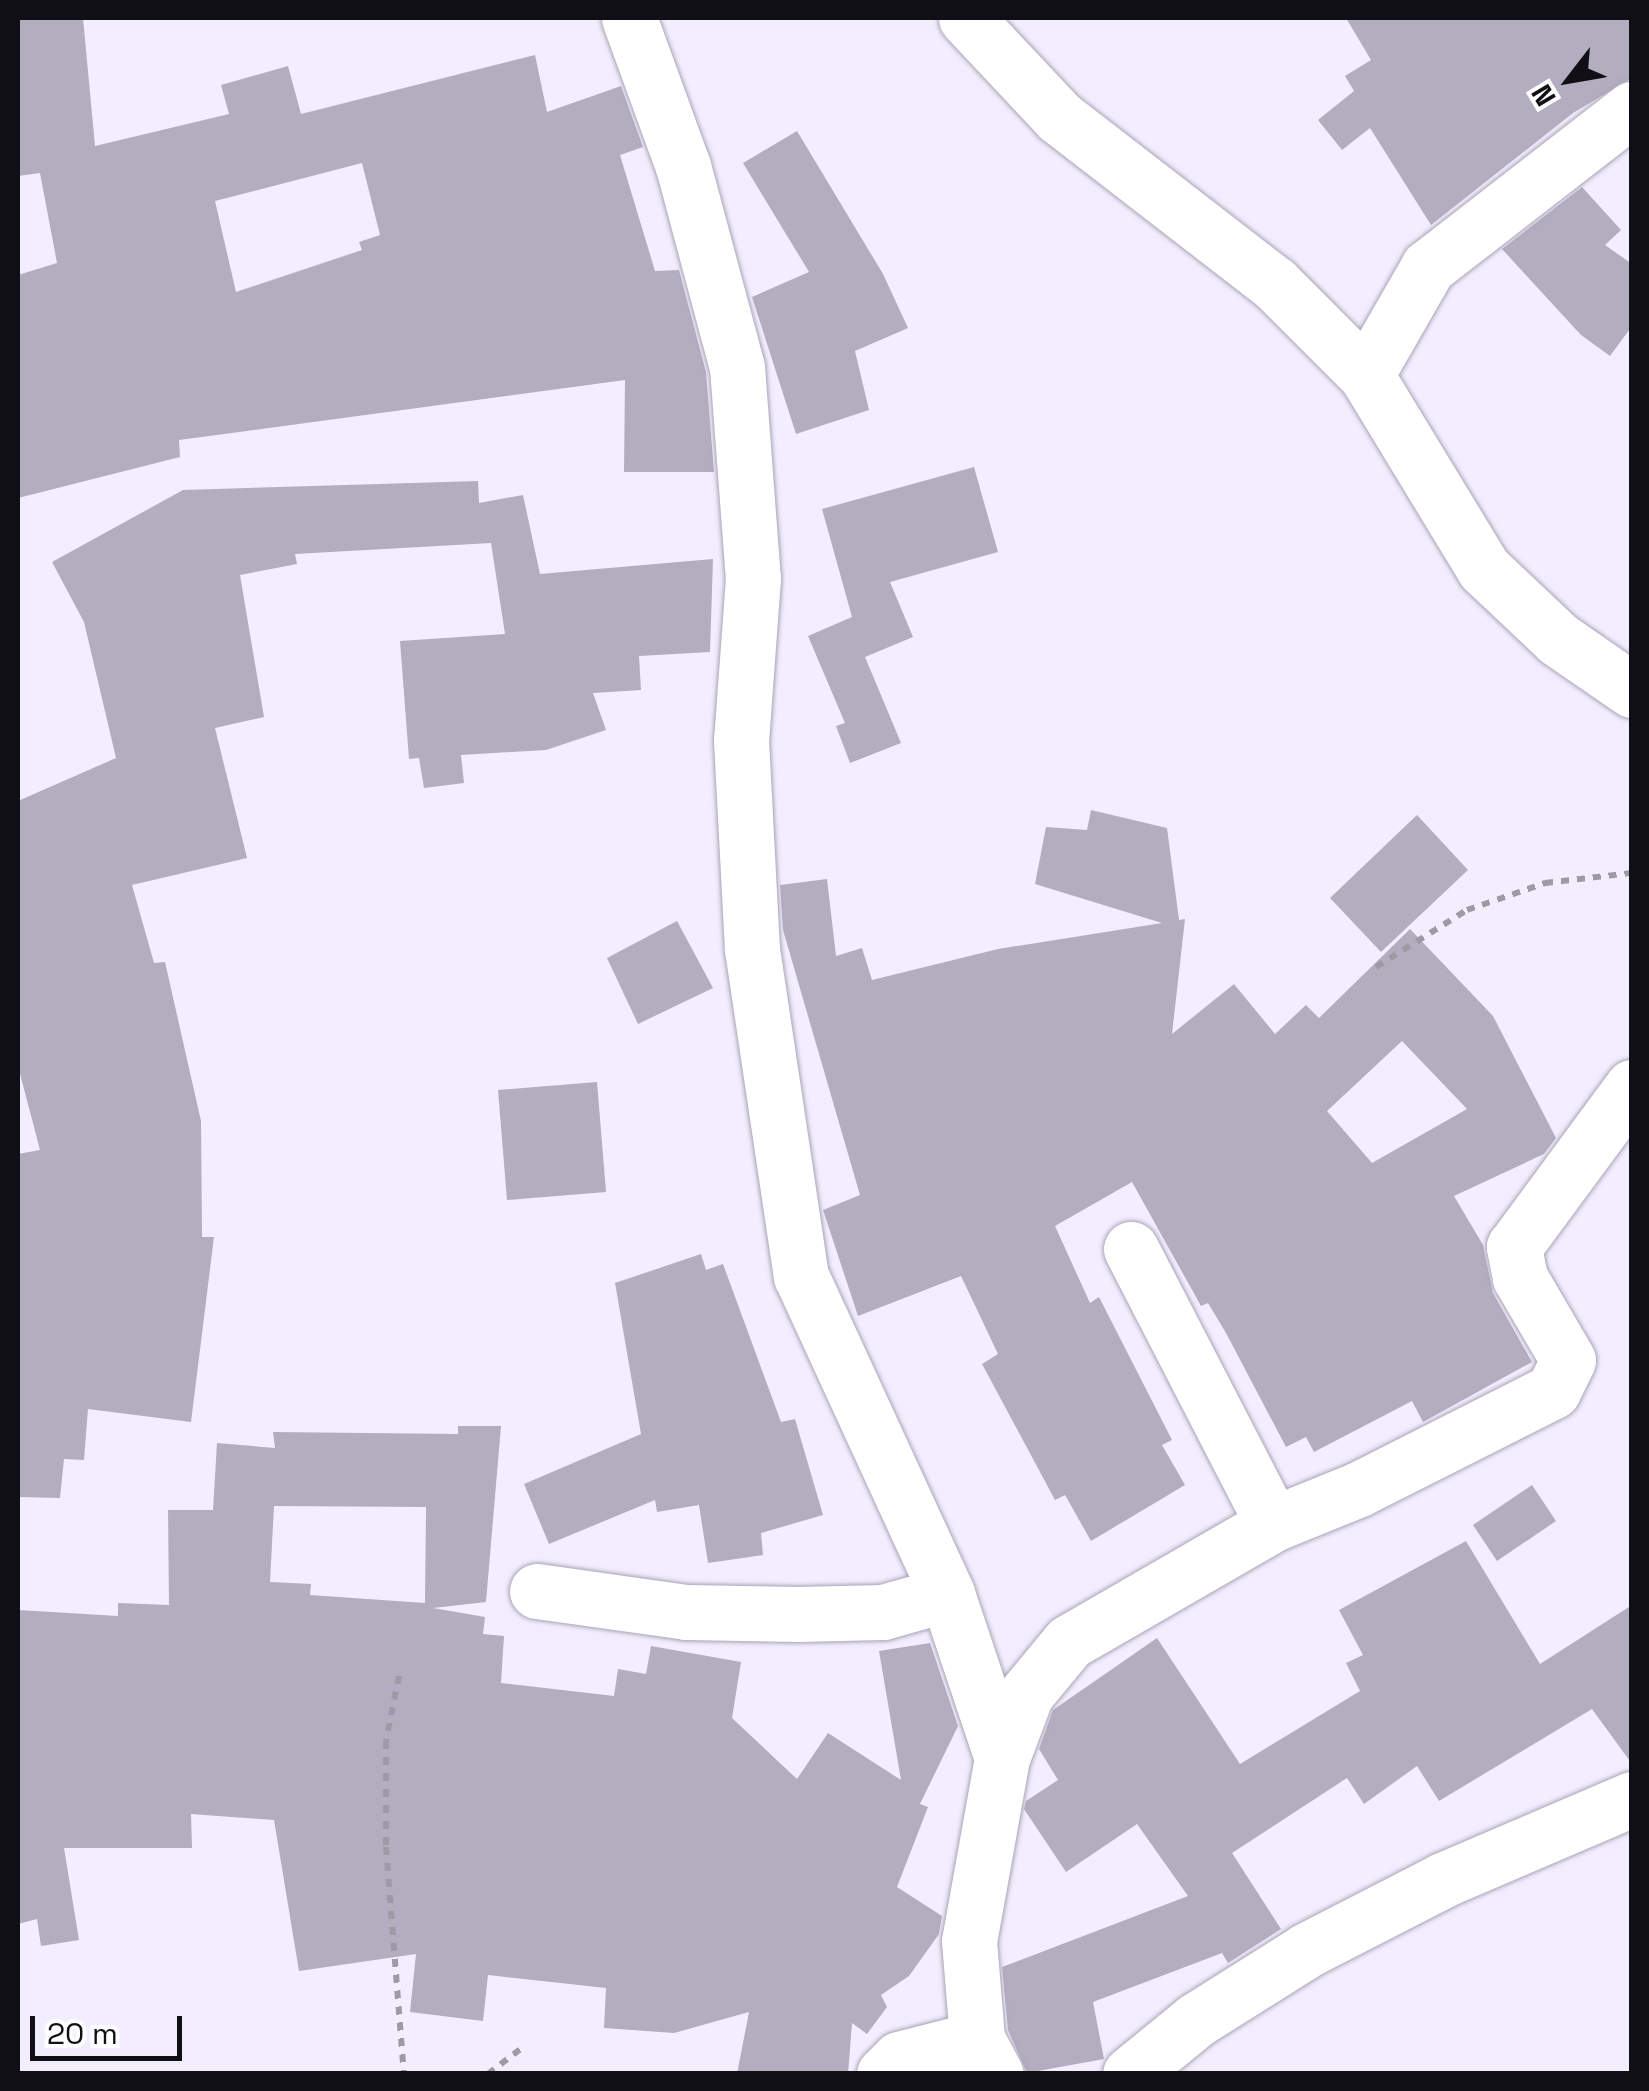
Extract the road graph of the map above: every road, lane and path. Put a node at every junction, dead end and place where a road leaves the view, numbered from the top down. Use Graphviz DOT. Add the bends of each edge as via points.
graph roads {
  1 [pos="629,18"];
  2 [pos="966,18"];
  3 [pos="1632,109"];
  4 [pos="1366,375"];
  5 [pos="1632,690"];
  6 [pos="1632,873"];
  7 [pos="1376,968"];
  8 [pos="1632,1087"];
  9 [pos="1130,1249"];
  10 [pos="1273,1524"];
  11 [pos="537,1592"];
  12 [pos="947,1594"];
  13 [pos="399,1676"];
  14 [pos="1002,1758"];
  15 [pos="1627,1813"];
  16 [pos="523,2047"];
  17 [pos="986,2056"];
  18 [pos="404,2074"];
  19 [pos="488,2074"];
  20 [pos="884,2074"];
  21 [pos="1130,2074"];
  1 -- 12 [label="street" via="683,166 737,367 753,578 740,740 752,949 801,1276"];
  2 -- 4 [label="street" via="1060,117 1274,283"];
  3 -- 4 [label="street" via="1428,267"];
  4 -- 5 [label="street" via="1484,569 1558,639"];
  6 -- 7 [label="path" via="1545,883 1467,910"];
  8 -- 10 [label="street" via="1514,1247 1520,1278 1568,1360 1553,1391 1359,1489"];
  9 -- 10 [label="street"];
  10 -- 14 [label="street" via="1069,1642 1026,1694"];
  11 -- 12 [label="street" via="686,1612 798,1614 883,1612"];
  12 -- 14 [label="street"];
  13 -- 18 [label="path" via="386,1742 386,1847"];
  14 -- 17 [label="street" via="969,1940"];
  15 -- 21 [label="street" via="1443,1880 1307,1950 1196,2020"];
  16 -- 19 [label="path"];
  17 -- 20 [label="street" via="900,2059"];
}
